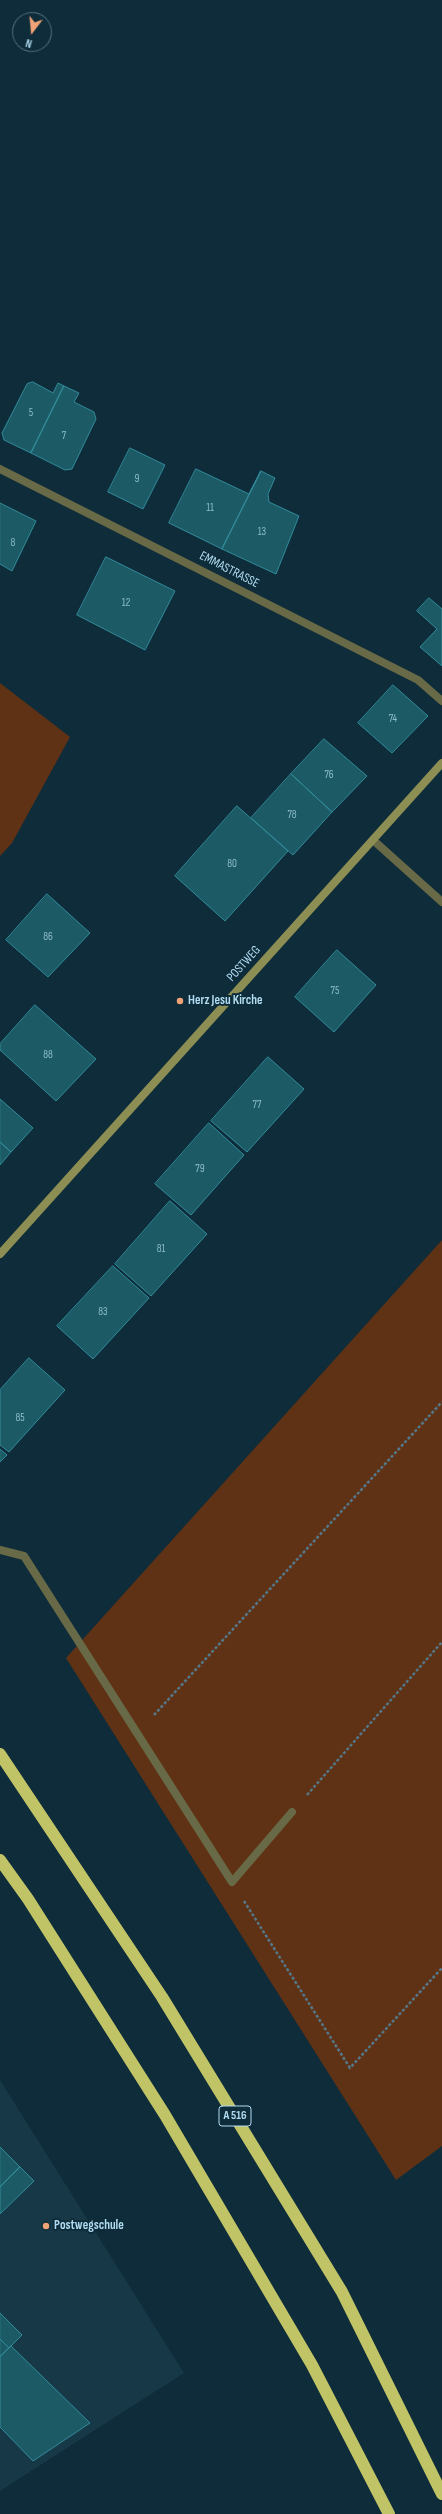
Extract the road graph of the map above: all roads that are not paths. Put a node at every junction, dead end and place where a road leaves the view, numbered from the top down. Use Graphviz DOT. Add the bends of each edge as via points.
graph roads {
  1 [pos="0,469"];
  2 [pos="442,700"];
  3 [pos="442,762"];
  4 [pos="372,840"];
  5 [pos="442,902"];
  6 [pos="0,1254"];
  7 [pos="0,1550"];
  8 [pos="0,1754"];
  9 [pos="292,1812"];
  10 [pos="0,1860"];
  11 [pos="442,2494"];
  12 [pos="389,2514"];
  1 -- 2 [label="street, EMMASTRASSE" via="418,680"];
  3 -- 4 [label="main road, POSTWEG"];
  4 -- 5 [label="street"];
  4 -- 6 [label="main road, POSTWEG"];
  7 -- 9 [label="street" via="24,1556 232,1882"];
  8 -- 11 [label="highway, A 516" via="162,1997 342,2292"];
  10 -- 12 [label="highway" via="28,1899 165,2115 312,2364"];
}
